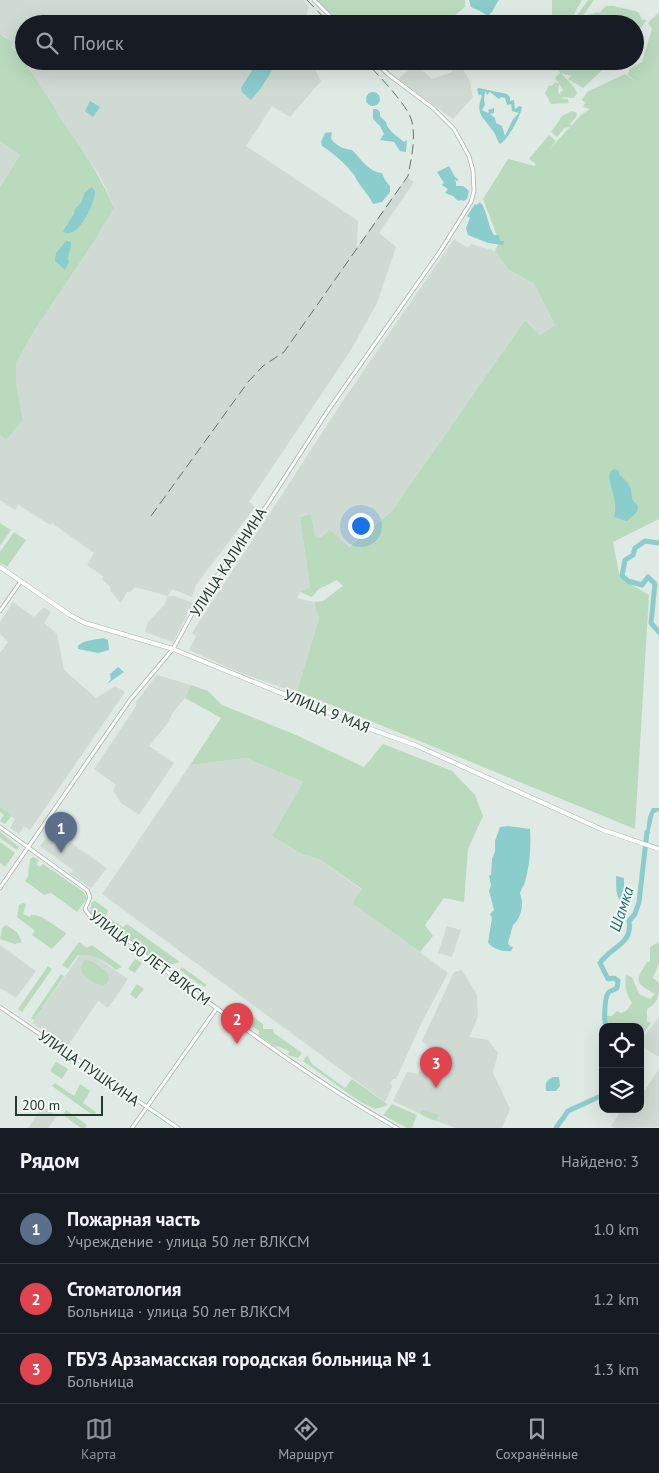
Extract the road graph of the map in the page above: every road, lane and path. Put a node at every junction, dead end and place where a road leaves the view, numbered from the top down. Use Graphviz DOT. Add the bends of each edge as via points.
graph roads {
  1 [pos="314,0"];
  2 [pos="329,15"];
  3 [pos="384,70"];
  4 [pos="0,567"];
  5 [pos="21,581"];
  6 [pos="0,611"];
  7 [pos="173,649"];
  8 [pos="0,827"];
  9 [pos="28,847"];
  10 [pos="659,849"];
  11 [pos="0,888"];
  12 [pos="0,1007"];
  13 [pos="217,1008"];
  14 [pos="146,1108"];
  15 [pos="132,1128"];
  16 [pos="178,1128"];
  17 [pos="397,1128"];
  1 -- 2 [label="street"];
  3 -- 7 [label="street, УЛИЦА КАЛИНИНА" via="445,119 462,142 473,171 471,202 198,603"];
  4 -- 5 [label="main road, УЛИЦА 9 МАЯ"];
  5 -- 6 [label="street"];
  5 -- 7 [label="main road, УЛИЦА 9 МАЯ" via="85,623"];
  7 -- 9 [label="street, УЛИЦА КАЛИНИНА" via="130,700"];
  7 -- 10 [label="main road, УЛИЦА 9 МАЯ" via="415,745 603,830"];
  8 -- 9 [label="street, УЛИЦА 50 ЛЕТ ВЛКСМ"];
  9 -- 11 [label="street, УЛИЦА КАЛИНИНА"];
  9 -- 13 [label="street, УЛИЦА 50 ЛЕТ ВЛКСМ" via="87,890 90,898 85,909 89,916 131,942"];
  12 -- 14 [label="street, УЛИЦА ПУШКИНА"];
  13 -- 14 [label="street"];
  13 -- 17 [label="street, УЛИЦА 50 ЛЕТ ВЛКСМ" via="362,1108"];
  14 -- 15 [label="street"];
  14 -- 16 [label="street, УЛИЦА ПУШКИНА"];
}
